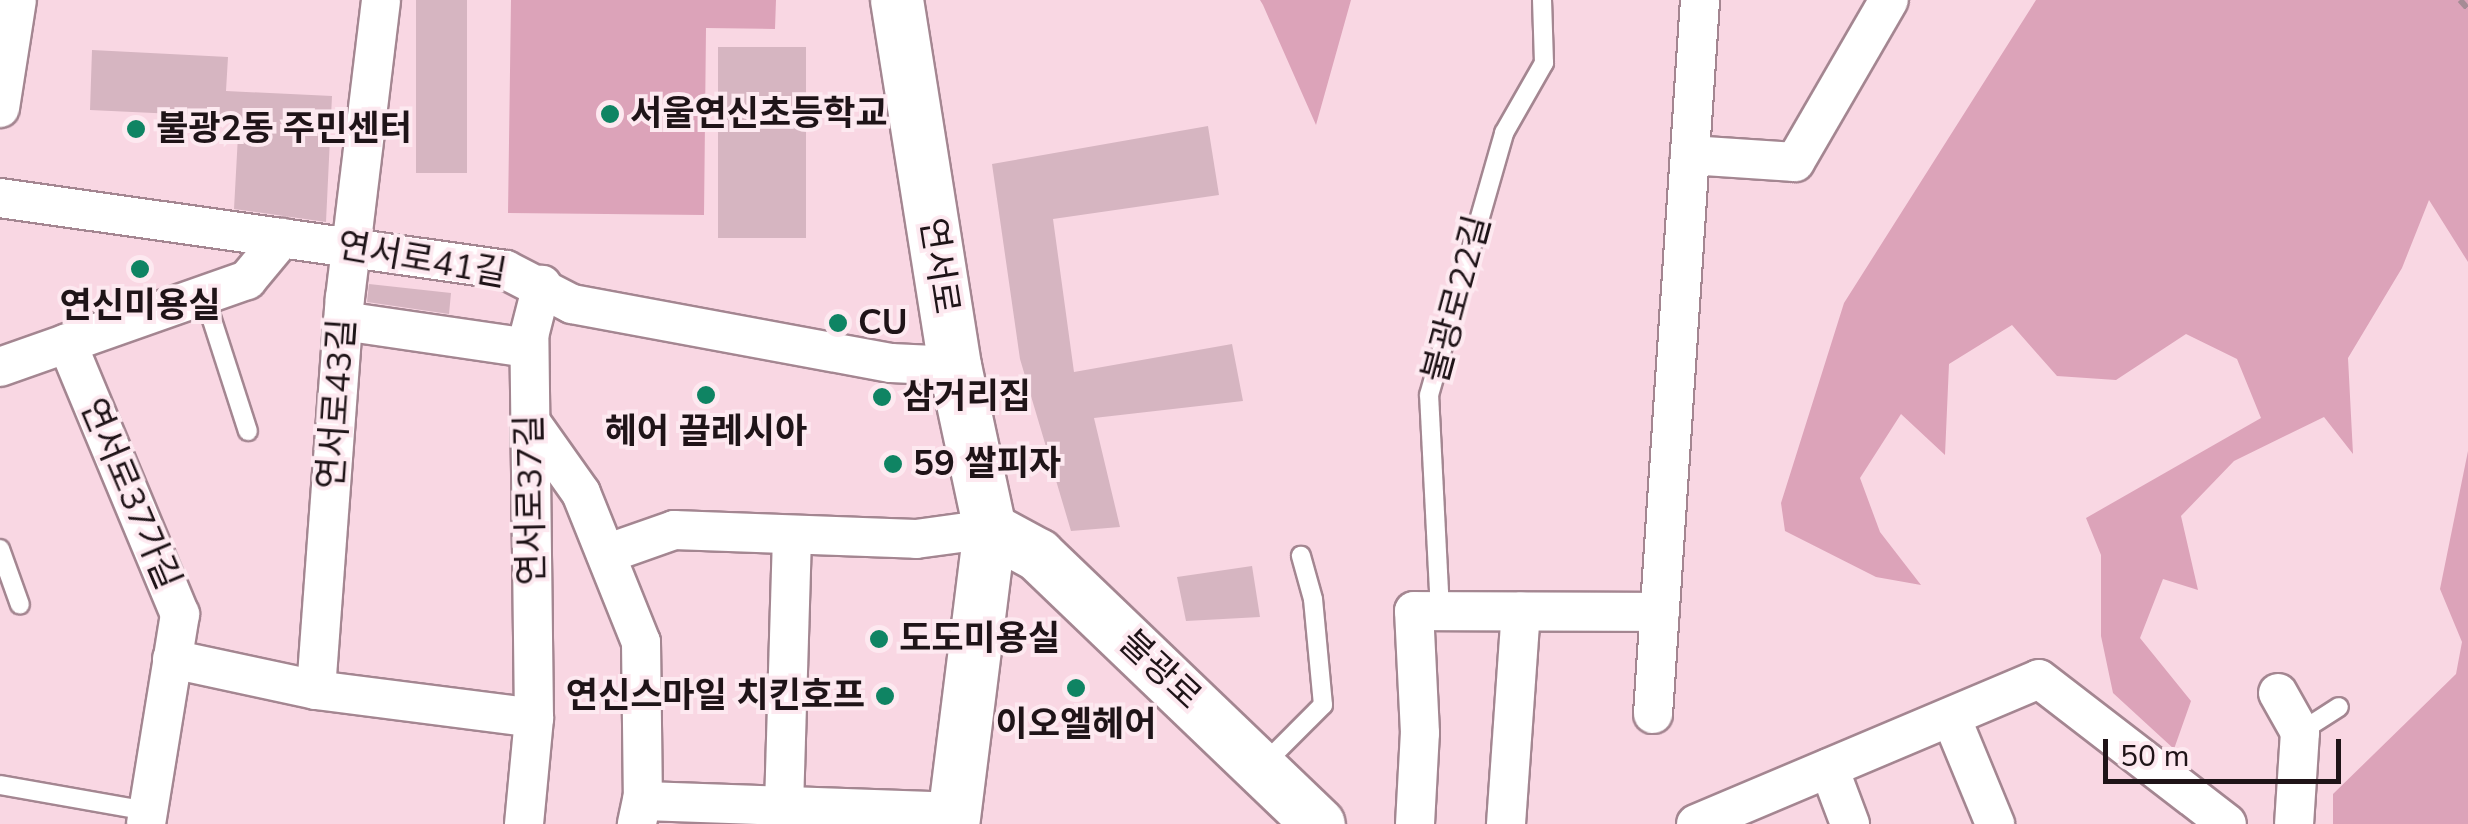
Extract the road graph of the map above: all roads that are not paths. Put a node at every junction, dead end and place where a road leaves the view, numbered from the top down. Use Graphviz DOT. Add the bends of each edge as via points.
graph roads {
  1 [pos="17,0"];
  2 [pos="380,0"];
  3 [pos="897,0"];
  4 [pos="1542,0"];
  5 [pos="1700,0"];
  6 [pos="1889,0"];
  7 [pos="2,85"];
  8 [pos="1690,155"];
  9 [pos="0,198"];
  10 [pos="282,238"];
  11 [pos="353,248"];
  12 [pos="542,285"];
  13 [pos="204,294"];
  14 [pos="343,321"];
  15 [pos="67,343"];
  16 [pos="529,348"];
  17 [pos="0,366"];
  18 [pos="955,366"];
  19 [pos="530,421"];
  20 [pos="248,431"];
  21 [pos="990,530"];
  22 [pos="792,535"];
  23 [pos="0,549"];
  24 [pos="606,554"];
  25 [pos="1301,556"];
  26 [pos="20,605"];
  27 [pos="1440,612"];
  28 [pos="1521,612"];
  29 [pos="1660,612"];
  30 [pos="172,659"];
  31 [pos="316,690"];
  32 [pos="2278,693"];
  33 [pos="2339,707"];
  34 [pos="1653,714"];
  35 [pos="1950,717"];
  36 [pos="534,718"];
  37 [pos="2300,732"];
  38 [pos="1262,766"];
  39 [pos="1829,768"];
  40 [pos="0,785"];
  41 [pos="784,806"];
  42 [pos="639,812"];
  43 [pos="147,818"];
  44 [pos="954,818"];
  45 [pos="524,824"];
  46 [pos="1319,824"];
  47 [pos="1415,824"];
  48 [pos="1506,824"];
  49 [pos="1696,824"];
  50 [pos="1850,824"];
  51 [pos="1996,824"];
  52 [pos="2228,824"];
  53 [pos="2294,824"];
  1 -- 7 [label="street"];
  2 -- 11 [label="street, 연서로43길"];
  3 -- 18 [label="main road, 연서로"];
  4 -- 27 [label="lane, 불광로22길" via="1544,64 1504,133 1429,394"];
  5 -- 8 [label="street"];
  6 -- 8 [label="street" via="1795,162"];
  8 -- 29 [label="street"];
  9 -- 10 [label="street, 연서로41길"];
  10 -- 11 [label="street, 연서로41길"];
  10 -- 13 [label="street" via="246,280"];
  11 -- 12 [label="street, 연서로41길" via="506,270"];
  11 -- 14 [label="street, 연서로43길"];
  12 -- 16 [label="street, 연서로37길"];
  12 -- 18 [label="street, 연서로41길" via="572,304 892,363"];
  13 -- 15 [label="street"];
  13 -- 20 [label="lane"];
  14 -- 16 [label="street"];
  14 -- 31 [label="street, 연서로43길"];
  15 -- 17 [label="street"];
  15 -- 30 [label="street, 연서로37가길" via="180,614"];
  16 -- 19 [label="street, 연서로37길"];
  18 -- 21 [label="main road, 연서로"];
  19 -- 24 [label="street" via="581,492"];
  19 -- 36 [label="street, 연서로37길"];
  21 -- 22 [label="street" via="916,539"];
  21 -- 38 [label="main road, 불광로" via="1038,555"];
  21 -- 44 [label="main road, 연서로"];
  22 -- 24 [label="street" via="674,530"];
  22 -- 41 [label="street"];
  23 -- 26 [label="lane"];
  24 -- 42 [label="street" via="641,642"];
  25 -- 38 [label="lane" via="1313,599 1323,705"];
  27 -- 28 [label="street"];
  27 -- 47 [label="street" via="1414,612 1420,733"];
  28 -- 29 [label="street"];
  28 -- 48 [label="street"];
  29 -- 34 [label="street"];
  30 -- 31 [label="street"];
  30 -- 43 [label="street, 연서로37가길"];
  31 -- 36 [label="street"];
  32 -- 37 [label="street"];
  33 -- 37 [label="lane"];
  35 -- 39 [label="street"];
  35 -- 51 [label="street"];
  35 -- 52 [label="street" via="2039,679"];
  36 -- 45 [label="street, 연서로37길"];
  37 -- 53 [label="street"];
  38 -- 46 [label="main road, 불광로"];
  39 -- 49 [label="street"];
  39 -- 50 [label="street"];
  40 -- 43 [label="lane"];
  41 -- 42 [label="street, 연서로"];
  41 -- 44 [label="street, 연서로"];
}
